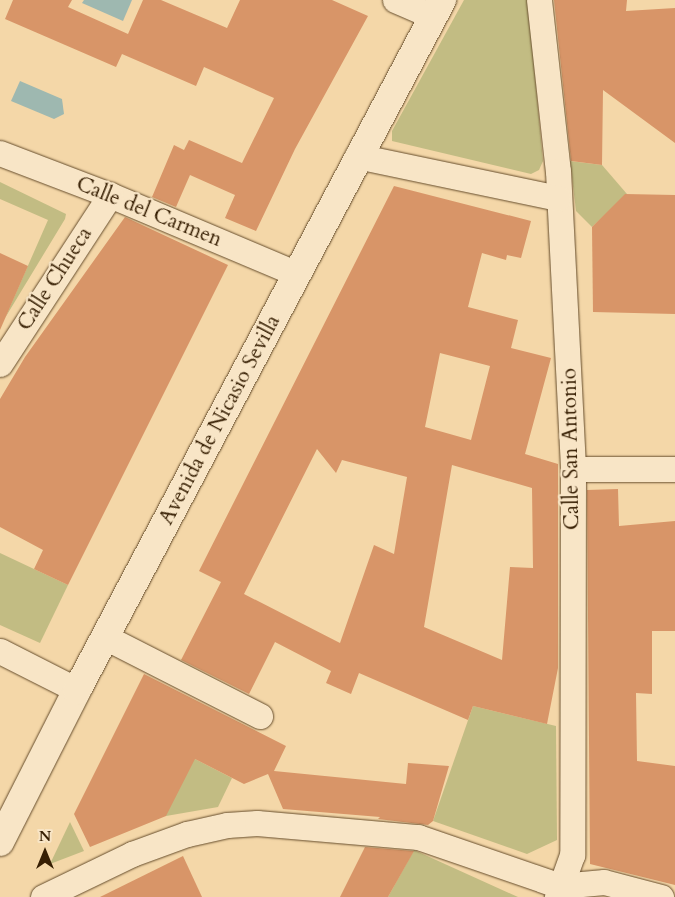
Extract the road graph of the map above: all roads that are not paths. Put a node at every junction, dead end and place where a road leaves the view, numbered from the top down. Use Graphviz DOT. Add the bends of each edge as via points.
graph roads {
  1 [pos="395,0"];
  2 [pos="539,0"];
  3 [pos="437,8"];
  4 [pos="0,153"];
  5 [pos="357,156"];
  6 [pos="110,195"];
  7 [pos="558,198"];
  8 [pos="297,274"];
  9 [pos="4,348"];
  10 [pos="573,469"];
  11 [pos="675,469"];
  12 [pos="105,637"];
  13 [pos="0,651"];
  14 [pos="77,690"];
  15 [pos="260,716"];
  16 [pos="0,842"];
  17 [pos="560,893"];
  18 [pos="42,897"];
  19 [pos="661,897"];
  1 -- 3 [label="street"];
  2 -- 7 [label="street, Calle San Antonio"];
  3 -- 5 [label="main road, Avenida de Nicasio Sevilla"];
  4 -- 6 [label="street, Calle del Carmen"];
  5 -- 7 [label="street"];
  5 -- 8 [label="main road, Avenida de Nicasio Sevilla"];
  6 -- 8 [label="street, Calle del Carmen"];
  6 -- 9 [label="street, Calle Chueca"];
  7 -- 10 [label="street, Calle San Antonio" via="569,346"];
  8 -- 12 [label="main road, Avenida de Nicasio Sevilla"];
  10 -- 11 [label="street"];
  10 -- 17 [label="street, Calle San Antonio" via="572,855"];
  12 -- 14 [label="main road, Avenida de Nicasio Sevilla"];
  12 -- 15 [label="street"];
  13 -- 14 [label="street"];
  14 -- 16 [label="main road, Avenida de Nicasio Sevilla"];
  17 -- 18 [label="street" via="418,836 257,823 187,834 132,854"];
  17 -- 19 [label="street" via="604,882"];
}
